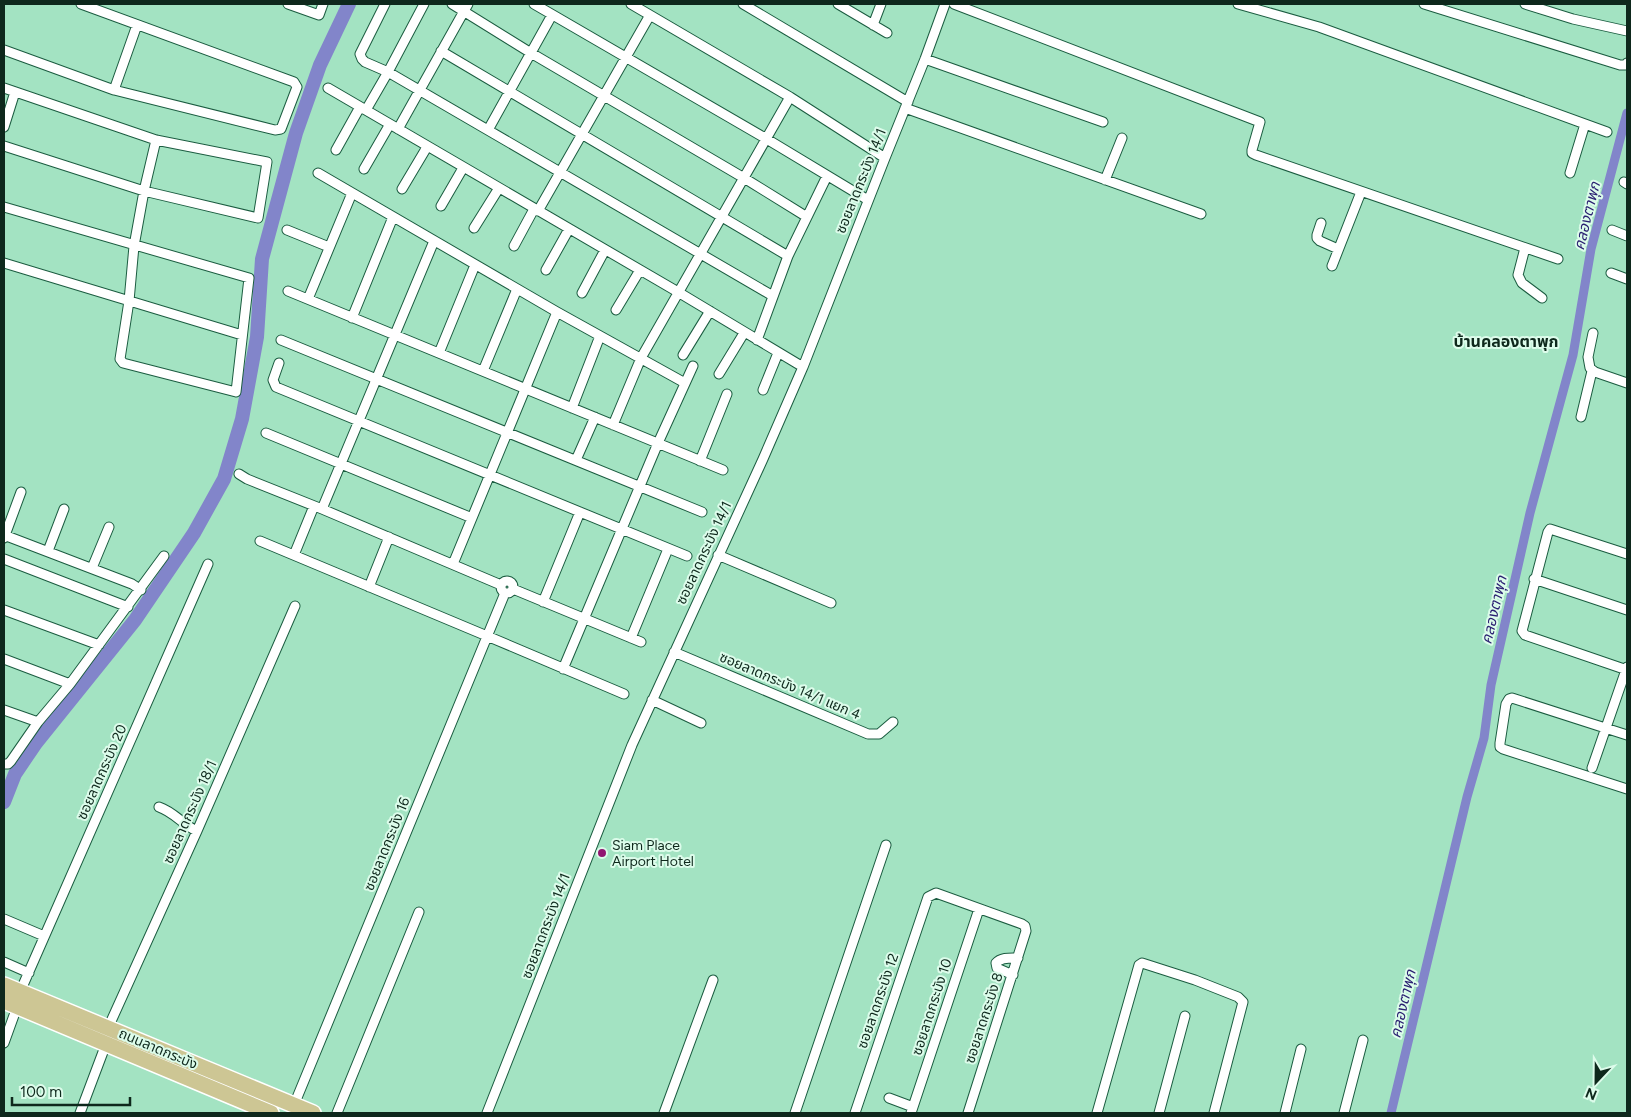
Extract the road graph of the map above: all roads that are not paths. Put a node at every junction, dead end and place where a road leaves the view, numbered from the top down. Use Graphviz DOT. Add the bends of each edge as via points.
graph roads {
  1 [pos="81,4"];
  2 [pos="288,4"];
  3 [pos="324,4"];
  4 [pos="386,4"];
  5 [pos="424,4"];
  6 [pos="452,4"];
  7 [pos="534,4"];
  8 [pos="631,4"];
  9 [pos="742,4"];
  10 [pos="838,4"];
  11 [pos="881,4"];
  12 [pos="945,4"];
  13 [pos="954,4"];
  14 [pos="1238,4"];
  15 [pos="1424,4"];
  16 [pos="1525,4"];
  17 [pos="466,7"];
  18 [pos="650,14"];
  19 [pos="552,15"];
  20 [pos="137,25"];
  21 [pos="873,25"];
  22 [pos="1627,31"];
  23 [pos="887,33"];
  24 [pos="4,50"];
  25 [pos="441,51"];
  26 [pos="531,53"];
  27 [pos="625,58"];
  28 [pos="926,59"];
  29 [pos="1627,63"];
  30 [pos="388,72"];
  31 [pos="4,88"];
  32 [pos="328,88"];
  33 [pos="114,90"];
  34 [pos="419,90"];
  35 [pos="15,92"];
  36 [pos="510,92"];
  37 [pos="603,96"];
  38 [pos="790,97"];
  39 [pos="906,105"];
  40 [pos="363,108"];
  41 [pos="1103,122"];
  42 [pos="390,124"];
  43 [pos="1585,124"];
  44 [pos="4,127"];
  45 [pos="398,129"];
  46 [pos="488,130"];
  47 [pos="1607,132"];
  48 [pos="582,134"];
  49 [pos="765,138"];
  50 [pos="1122,138"];
  51 [pos="156,140"];
  52 [pos="4,146"];
  53 [pos="428,147"];
  54 [pos="336,150"];
  55 [pos="885,158"];
  56 [pos="364,168"];
  57 [pos="463,168"];
  58 [pos="560,172"];
  59 [pos="318,173"];
  60 [pos="1570,173"];
  61 [pos="827,176"];
  62 [pos="744,178"];
  63 [pos="1105,180"];
  64 [pos="499,188"];
  65 [pos="402,189"];
  66 [pos="144,191"];
  67 [pos="1361,192"];
  68 [pos="352,193"];
  69 [pos="868,200"];
  70 [pos="440,206"];
  71 [pos="4,207"];
  72 [pos="536,210"];
  73 [pos="1201,214"];
  74 [pos="722,216"];
  75 [pos="394,217"];
  76 [pos="807,217"];
  77 [pos="1321,223"];
  78 [pos="474,228"];
  79 [pos="569,229"];
  80 [pos="287,230"];
  81 [pos="1612,230"];
  82 [pos="1627,236"];
  83 [pos="434,241"];
  84 [pos="134,246"];
  85 [pos="514,246"];
  86 [pos="329,247"];
  87 [pos="1525,248"];
  88 [pos="1338,249"];
  89 [pos="605,250"];
  90 [pos="701,253"];
  91 [pos="788,256"];
  92 [pos="1558,259"];
  93 [pos="4,263"];
  94 [pos="475,265"];
  95 [pos="1332,266"];
  96 [pos="546,270"];
  97 [pos="640,270"];
  98 [pos="1611,273"];
  99 [pos="1627,279"];
  100 [pos="517,289"];
  101 [pos="288,291"];
  102 [pos="678,292"];
  103 [pos="582,293"];
  104 [pos="773,296"];
  105 [pos="1542,298"];
  106 [pos="308,299"];
  107 [pos="129,301"];
  108 [pos="616,310"];
  109 [pos="710,311"];
  110 [pos="557,312"];
  111 [pos="352,318"];
  112 [pos="744,333"];
  113 [pos="1593,333"];
  114 [pos="242,335"];
  115 [pos="395,335"];
  116 [pos="600,336"];
  117 [pos="281,340"];
  118 [pos="757,340"];
  119 [pos="439,353"];
  120 [pos="778,353"];
  121 [pos="684,355"];
  122 [pos="641,358"];
  123 [pos="278,364"];
  124 [pos="693,366"];
  125 [pos="803,368"];
  126 [pos="1592,370"];
  127 [pos="483,371"];
  128 [pos="719,374"];
  129 [pos="377,379"];
  130 [pos="685,383"];
  131 [pos="1627,383"];
  132 [pos="525,389"];
  133 [pos="763,390"];
  134 [pos="727,394"];
  135 [pos="572,408"];
  136 [pos="595,417"];
  137 [pos="1581,417"];
  138 [pos="359,421"];
  139 [pos="613,425"];
  140 [pos="507,432"];
  141 [pos="266,433"];
  142 [pos="658,443"];
  143 [pos="576,460"];
  144 [pos="700,461"];
  145 [pos="341,464"];
  146 [pos="723,470"];
  147 [pos="239,474"];
  148 [pos="490,475"];
  149 [pos="640,486"];
  150 [pos="21,492"];
  151 [pos="318,508"];
  152 [pos="64,509"];
  153 [pos="580,512"];
  154 [pos="702,512"];
  155 [pos="472,518"];
  156 [pos="108,527"];
  157 [pos="621,530"];
  158 [pos="4,536"];
  159 [pos="389,537"];
  160 [pos="260,541"];
  161 [pos="668,549"];
  162 [pos="48,551"];
  163 [pos="1627,554"];
  164 [pos="294,555"];
  165 [pos="164,556"];
  166 [pos="687,556"];
  167 [pos="718,556"];
  168 [pos="4,559"];
  169 [pos="208,564"];
  170 [pos="453,564"];
  171 [pos="92,568"];
  172 [pos="1534,579"];
  173 [pos="369,587"];
  174 [pos="506,589"];
  175 [pos="141,590"];
  176 [pos="543,602"];
  177 [pos="831,603"];
  178 [pos="295,606"];
  179 [pos="128,607"];
  180 [pos="4,610"];
  181 [pos="1627,610"];
  182 [pos="584,618"];
  183 [pos="487,636"];
  184 [pos="631,638"];
  185 [pos="641,642"];
  186 [pos="99,645"];
  187 [pos="674,652"];
  188 [pos="4,659"];
  189 [pos="563,669"];
  190 [pos="1627,669"];
  191 [pos="70,684"];
  192 [pos="624,694"];
  193 [pos="652,700"];
  194 [pos="4,710"];
  195 [pos="38,722"];
  196 [pos="893,722"];
  197 [pos="701,723"];
  198 [pos="1607,729"];
  199 [pos="1627,735"];
  200 [pos="4,764"];
  201 [pos="1592,768"];
  202 [pos="1627,790"];
  203 [pos="159,807"];
  204 [pos="198,831"];
  205 [pos="886,845"];
  206 [pos="979,909"];
  207 [pos="419,912"];
  208 [pos="4,919"];
  209 [pos="44,936"];
  210 [pos="1018,958"];
  211 [pos="4,962"];
  212 [pos="29,973"];
  213 [pos="1013,975"];
  214 [pos="713,980"];
  215 [pos="4,985"];
  216 [pos="20,992"];
  217 [pos="10,1004"];
  218 [pos="1185,1016"];
  219 [pos="108,1028"];
  220 [pos="1363,1040"];
  221 [pos="4,1043"];
  222 [pos="106,1044"];
  223 [pos="1301,1049"];
  224 [pos="889,1098"];
  225 [pos="294,1105"];
  226 [pos="912,1110"];
  227 [pos="80,1113"];
  228 [pos="271,1113"];
  229 [pos="313,1113"];
  230 [pos="337,1113"];
  231 [pos="487,1113"];
  232 [pos="664,1113"];
  233 [pos="795,1113"];
  234 [pos="855,1113"];
  235 [pos="968,1113"];
  236 [pos="1097,1113"];
  237 [pos="1159,1113"];
  238 [pos="1214,1113"];
  239 [pos="1285,1113"];
  240 [pos="1344,1113"];
  1 -- 20 [label="street"];
  2 -- 3 [label="street" via="318,15"];
  4 -- 30 [label="street" via="360,54 365,62"];
  5 -- 30 [label="street"];
  6 -- 17 [label="street"];
  7 -- 19 [label="street"];
  8 -- 18 [label="street"];
  9 -- 39 [label="street"];
  10 -- 21 [label="street"];
  11 -- 21 [label="street"];
  12 -- 28 [label="street, ซอยลาดกระบัง 14/1"];
  13 -- 67 [label="street" via="1260,122 1252,153"];
  14 -- 43 [label="street" via="1319,27"];
  15 -- 29 [label="street" via="1620,65"];
  16 -- 22 [label="street"];
  17 -- 25 [label="street"];
  17 -- 26 [label="street"];
  18 -- 27 [label="street"];
  18 -- 38 [label="street"];
  19 -- 26 [label="street"];
  19 -- 27 [label="street"];
  20 -- 33 [label="street"];
  20 -- 33 [label="street" via="294,82 297,87 281,129 275,130"];
  21 -- 23 [label="street"];
  24 -- 33 [label="street"];
  25 -- 34 [label="street"];
  25 -- 36 [label="street"];
  26 -- 36 [label="street"];
  26 -- 37 [label="street"];
  27 -- 37 [label="street"];
  27 -- 49 [label="street"];
  28 -- 39 [label="street, ซอยลาดกระบัง 14/1"];
  28 -- 41 [label="street"];
  30 -- 34 [label="street"];
  30 -- 40 [label="street"];
  31 -- 35 [label="street"];
  32 -- 40 [label="street"];
  34 -- 45 [label="street"];
  34 -- 46 [label="street"];
  35 -- 44 [label="street"];
  35 -- 51 [label="street"];
  36 -- 46 [label="street"];
  36 -- 48 [label="street"];
  37 -- 48 [label="street"];
  37 -- 62 [label="street"];
  38 -- 49 [label="street"];
  38 -- 55 [label="street"];
  39 -- 55 [label="street, ซอยลาดกระบัง 14/1"];
  39 -- 63 [label="street"];
  40 -- 42 [label="street"];
  40 -- 54 [label="street"];
  42 -- 45 [label="street"];
  42 -- 56 [label="street"];
  43 -- 47 [label="street"];
  43 -- 60 [label="street"];
  45 -- 53 [label="street"];
  46 -- 58 [label="street"];
  48 -- 58 [label="street"];
  48 -- 74 [label="street"];
  49 -- 61 [label="street"];
  49 -- 62 [label="street"];
  50 -- 63 [label="street"];
  51 -- 66 [label="street"];
  51 -- 66 [label="street" via="267,162 258,218"];
  52 -- 66 [label="street"];
  53 -- 57 [label="street"];
  53 -- 65 [label="street"];
  55 -- 69 [label="street, ซอยลาดกระบัง 14/1"];
  57 -- 64 [label="street"];
  57 -- 70 [label="street"];
  58 -- 72 [label="street"];
  58 -- 90 [label="street"];
  59 -- 68 [label="street"];
  61 -- 69 [label="street"];
  61 -- 76 [label="street"];
  62 -- 74 [label="street"];
  62 -- 76 [label="street"];
  63 -- 73 [label="street"];
  64 -- 72 [label="street"];
  64 -- 78 [label="street"];
  66 -- 84 [label="street"];
  67 -- 87 [label="street"];
  67 -- 88 [label="street"];
  68 -- 75 [label="street"];
  68 -- 86 [label="street"];
  69 -- 125 [label="street, ซอยลาดกระบัง 14/1"];
  71 -- 84 [label="street"];
  72 -- 79 [label="street"];
  72 -- 85 [label="street"];
  74 -- 90 [label="street"];
  74 -- 91 [label="street"];
  75 -- 83 [label="street"];
  75 -- 111 [label="street"];
  76 -- 91 [label="street"];
  77 -- 88 [label="street" via="1317,238"];
  79 -- 89 [label="street"];
  79 -- 96 [label="street"];
  80 -- 86 [label="street"];
  81 -- 82 [label="street"];
  83 -- 94 [label="street"];
  83 -- 115 [label="street"];
  84 -- 107 [label="street"];
  84 -- 114 [label="street" via="249,278"];
  86 -- 106 [label="street"];
  87 -- 92 [label="street"];
  87 -- 105 [label="street" via="1518,275 1522,283"];
  88 -- 95 [label="street"];
  89 -- 97 [label="street"];
  89 -- 103 [label="street"];
  90 -- 102 [label="street"];
  90 -- 104 [label="street"];
  91 -- 104 [label="street"];
  93 -- 107 [label="street"];
  94 -- 100 [label="street"];
  94 -- 119 [label="street"];
  97 -- 102 [label="street"];
  97 -- 108 [label="street"];
  98 -- 99 [label="street"];
  100 -- 110 [label="street"];
  100 -- 127 [label="street"];
  101 -- 106 [label="street"];
  102 -- 109 [label="street"];
  102 -- 122 [label="street"];
  104 -- 118 [label="street"];
  106 -- 111 [label="street"];
  107 -- 114 [label="street"];
  107 -- 114 [label="street" via="120,359 123,363 234,393 237,391"];
  109 -- 112 [label="street"];
  109 -- 121 [label="street"];
  110 -- 116 [label="street"];
  110 -- 132 [label="street"];
  111 -- 115 [label="street"];
  112 -- 118 [label="street"];
  112 -- 128 [label="street"];
  113 -- 126 [label="street" via="1588,357"];
  115 -- 119 [label="street"];
  115 -- 129 [label="street"];
  116 -- 122 [label="street"];
  116 -- 135 [label="street"];
  117 -- 129 [label="street"];
  118 -- 120 [label="street"];
  119 -- 127 [label="street"];
  120 -- 125 [label="street"];
  120 -- 133 [label="street"];
  122 -- 130 [label="street"];
  122 -- 139 [label="street"];
  123 -- 138 [label="street" via="273,380 276,387"];
  124 -- 130 [label="street"];
  125 -- 167 [label="street, ซอยลาดกระบัง 14/1"];
  126 -- 131 [label="street"];
  126 -- 137 [label="street"];
  127 -- 132 [label="street"];
  129 -- 138 [label="street"];
  129 -- 140 [label="street"];
  130 -- 142 [label="street"];
  132 -- 135 [label="street"];
  132 -- 140 [label="street"];
  134 -- 144 [label="street"];
  135 -- 136 [label="street"];
  136 -- 139 [label="street"];
  136 -- 143 [label="street"];
  138 -- 145 [label="street"];
  138 -- 148 [label="street"];
  139 -- 142 [label="street"];
  140 -- 143 [label="street"];
  140 -- 148 [label="street"];
  141 -- 145 [label="street"];
  142 -- 144 [label="street"];
  142 -- 149 [label="street"];
  143 -- 149 [label="street"];
  144 -- 146 [label="street"];
  145 -- 151 [label="street"];
  145 -- 155 [label="street"];
  147 -- 151 [label="street"];
  148 -- 153 [label="street"];
  148 -- 155 [label="street"];
  149 -- 154 [label="street"];
  149 -- 157 [label="street"];
  150 -- 158 [label="street"];
  151 -- 159 [label="street"];
  151 -- 164 [label="street"];
  152 -- 162 [label="street"];
  153 -- 157 [label="street"];
  153 -- 176 [label="street"];
  155 -- 170 [label="street"];
  156 -- 171 [label="street"];
  157 -- 161 [label="street"];
  157 -- 182 [label="street"];
  158 -- 162 [label="street"];
  159 -- 170 [label="street"];
  159 -- 173 [label="street"];
  160 -- 164 [label="street"];
  161 -- 166 [label="street"];
  161 -- 184 [label="street"];
  162 -- 171 [label="street"];
  163 -- 172 [label="street" via="1550,529"];
  164 -- 173 [label="street"];
  165 -- 175 [label="street"];
  167 -- 177 [label="street"];
  167 -- 187 [label="street, ซอยลาดกระบัง 14/1"];
  168 -- 179 [label="street"];
  169 -- 209 [label="street, ซอยลาดกระบัง 20"];
  170 -- 174 [label="street"];
  171 -- 175 [label="street"];
  172 -- 181 [label="street"];
  172 -- 190 [label="street" via="1523,634"];
  173 -- 183 [label="street"];
  174 -- 176 [label="street"];
  174 -- 183 [label="street, ซอยลาดกระบัง 16"];
  175 -- 179 [label="street"];
  176 -- 182 [label="street"];
  178 -- 204 [label="street, ซอยลาดกระบัง 18/1"];
  179 -- 186 [label="street"];
  180 -- 186 [label="street"];
  182 -- 184 [label="street"];
  182 -- 189 [label="street"];
  183 -- 189 [label="street"];
  183 -- 225 [label="street, ซอยลาดกระบัง 16"];
  184 -- 185 [label="street"];
  186 -- 191 [label="street"];
  187 -- 193 [label="street, ซอยลาดกระบัง 14/1"];
  187 -- 196 [label="street, ซอยลาดกระบัง 14/1 แยก 4" via="868,734 879,734"];
  188 -- 191 [label="street"];
  189 -- 192 [label="street"];
  190 -- 198 [label="street"];
  191 -- 195 [label="street"];
  193 -- 197 [label="street"];
  193 -- 231 [label="street, ซอยลาดกระบัง 14/1"];
  194 -- 195 [label="street"];
  195 -- 200 [label="street" via="11,762"];
  198 -- 199 [label="street"];
  198 -- 201 [label="street"];
  198 -- 202 [label="street" via="1512,698 1506,704 1500,743 1503,750"];
  203 -- 204 [label="street" via="172,812"];
  204 -- 219 [label="street, ซอยลาดกระบัง 18/1"];
  205 -- 233 [label="street"];
  206 -- 210 [label="street, ซอยลาดกระบัง 8" via="1025,926"];
  206 -- 226 [label="street, ซอยลาดกระบัง 10"];
  206 -- 234 [label="street, ซอยลาดกระบัง 12" via="936,893 928,897"];
  207 -- 230 [label="street"];
  208 -- 209 [label="street"];
  209 -- 212 [label="street, ซอยลาดกระบัง 20"];
  210 -- 213 [label="street, ซอยลาดกระบัง 8"];
  210 -- 213 [label="street" via="996,963 997,968"];
  211 -- 212 [label="street"];
  212 -- 216 [label="street, ซอยลาดกระบัง 20"];
  213 -- 235 [label="street, ซอยลาดกระบัง 8"];
  214 -- 232 [label="street"];
  215 -- 216 [label="main road, ถนนลาดกระบัง"];
  216 -- 219 [label="main road, ถนนลาดกระบัง"];
  217 -- 221 [label="street"];
  217 -- 222 [label="main road, ถนนลาดกระบัง"];
  218 -- 237 [label="street"];
  219 -- 225 [label="main road, ถนนลาดกระบัง"];
  220 -- 240 [label="street"];
  222 -- 227 [label="street"];
  222 -- 228 [label="main road, ถนนลาดกระบัง"];
  223 -- 239 [label="street"];
  224 -- 226 [label="street"];
  225 -- 229 [label="main road, ถนนลาดกระบัง"];
  236 -- 238 [label="street" via="1140,964 1145,963 1242,999"];
}
